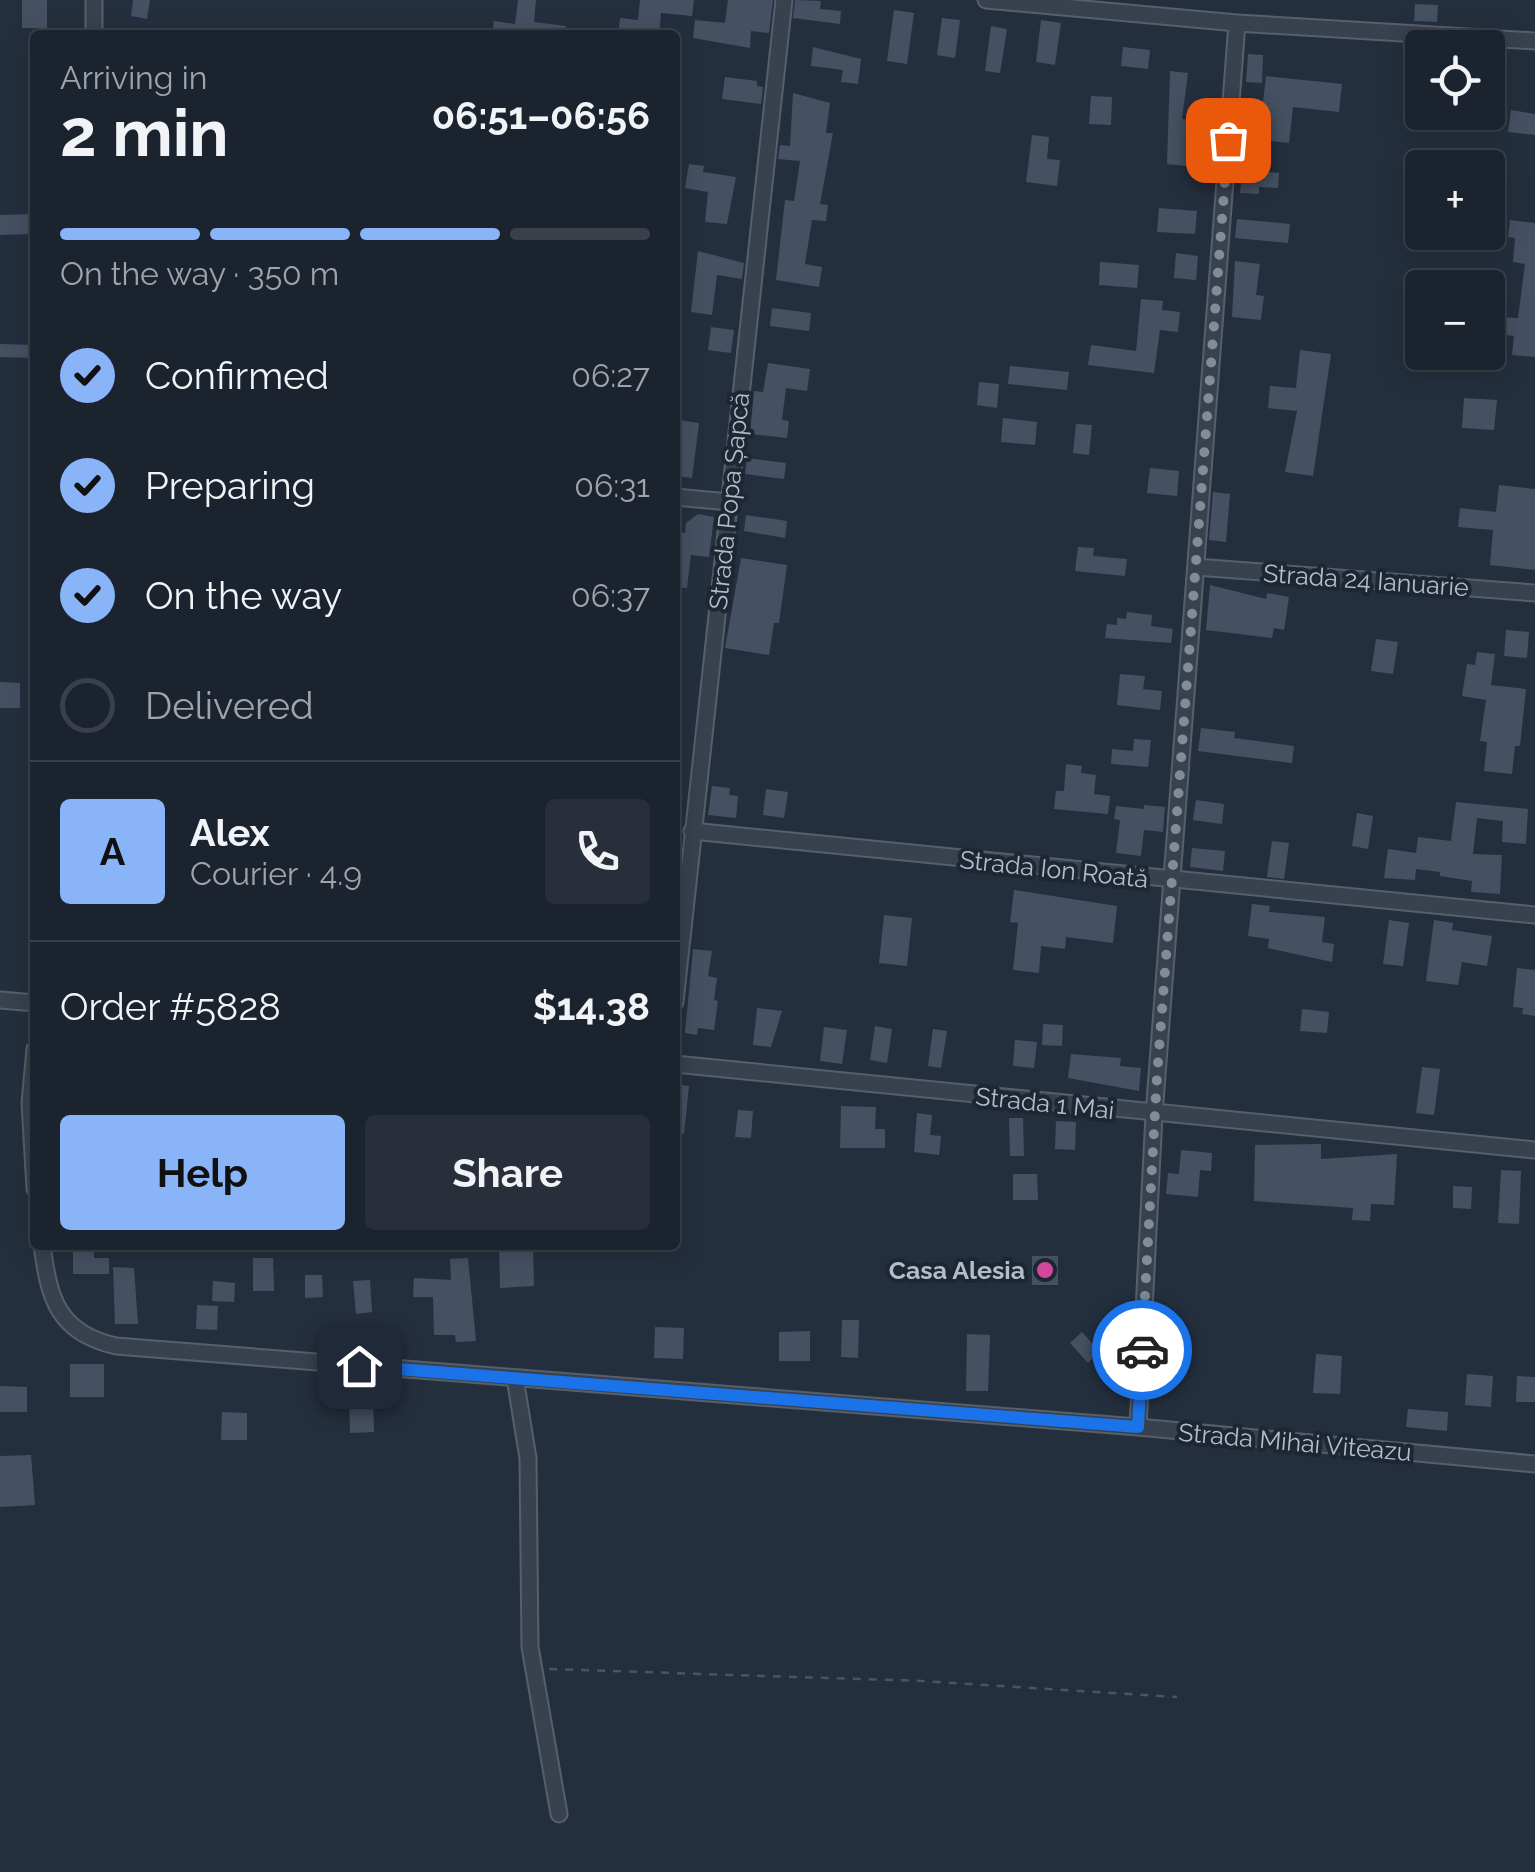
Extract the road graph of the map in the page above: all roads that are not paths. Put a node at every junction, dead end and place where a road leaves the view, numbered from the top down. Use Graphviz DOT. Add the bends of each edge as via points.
graph roads {
  1 [pos="94,0"];
  2 [pos="784,0"];
  3 [pos="986,0"];
  4 [pos="1237,23"];
  5 [pos="94,30"];
  6 [pos="1535,41"];
  7 [pos="680,497"];
  8 [pos="728,502"];
  9 [pos="1196,567"];
  10 [pos="1535,592"];
  11 [pos="692,830"];
  12 [pos="1172,882"];
  13 [pos="1535,915"];
  14 [pos="680,951"];
  15 [pos="0,1000"];
  16 [pos="30,1003"];
  17 [pos="680,1065"];
  18 [pos="1154,1114"];
  19 [pos="1535,1150"];
  20 [pos="43,1250"];
  21 [pos="514,1378"];
  22 [pos="1138,1427"];
  23 [pos="1535,1464"];
  24 [pos="560,1814"];
  1 -- 5 [label="street"];
  2 -- 8 [label="street, Strada Popa Șapcă"];
  3 -- 4 [label="street"];
  4 -- 6 [label="street"];
  4 -- 9 [label="street"];
  7 -- 8 [label="street"];
  8 -- 11 [label="street, Strada Popa Șapcă"];
  9 -- 10 [label="street, Strada 24 Ianuarie"];
  9 -- 12 [label="street"];
  11 -- 12 [label="street, Strada Ion Roată"];
  11 -- 14 [label="street, Strada Popa Șapcă"];
  12 -- 13 [label="street, Strada Ion Roată"];
  12 -- 18 [label="street"];
  15 -- 16 [label="street"];
  17 -- 18 [label="street, Strada 1 Mai"];
  18 -- 19 [label="street, Strada 1 Mai"];
  18 -- 22 [label="street"];
  20 -- 21 [label="street, Strada Mihai Viteazu" via="65,1322 98,1342"];
  21 -- 22 [label="street, Strada Mihai Viteazu"];
  21 -- 24 [label="street" via="528,1458 532,1668"];
  22 -- 23 [label="street, Strada Mihai Viteazu"];
}
